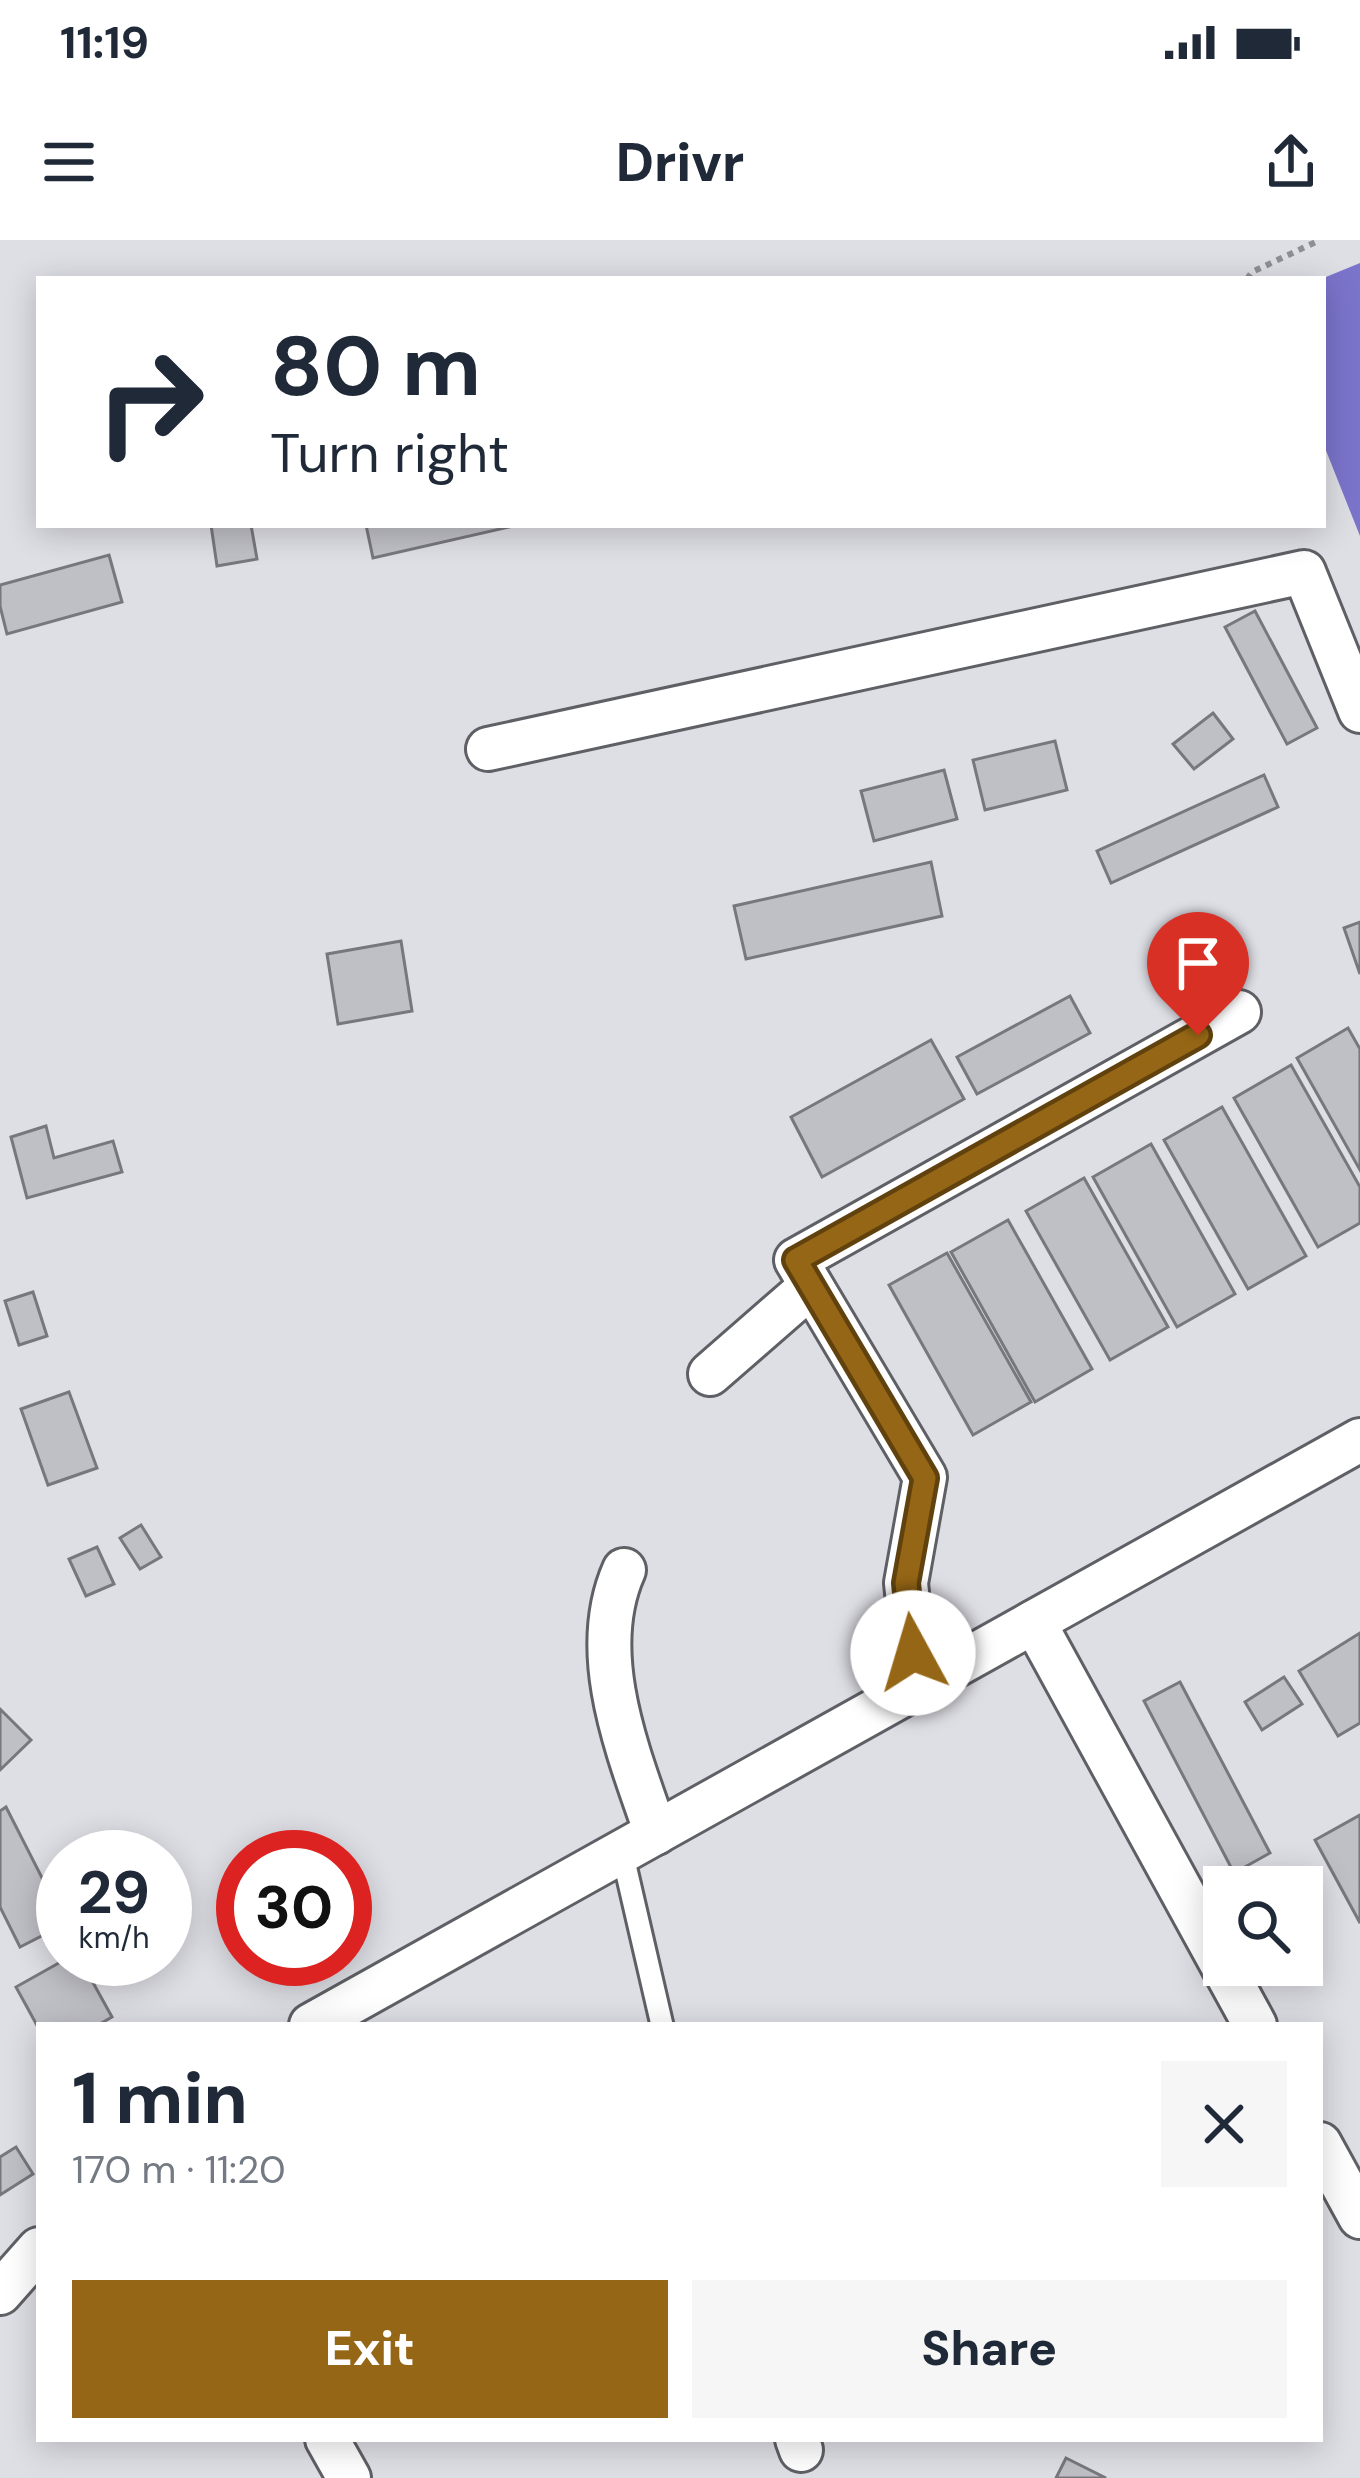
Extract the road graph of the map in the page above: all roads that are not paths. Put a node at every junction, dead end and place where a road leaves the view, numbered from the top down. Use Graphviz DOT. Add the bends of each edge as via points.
graph roads {
  1 [pos="1360,711"];
  2 [pos="488,749"];
  3 [pos="1239,1012"];
  4 [pos="811,1286"];
  5 [pos="710,1374"];
  6 [pos="1360,1440"];
  7 [pos="624,1570"];
  8 [pos="1034,1622"];
  9 [pos="916,1688"];
  10 [pos="639,1842"];
  11 [pos="316,2022"];
  12 [pos="662,2022"];
  13 [pos="1253,2022"];
  14 [pos="1323,2149"];
  15 [pos="1360,2217"];
  16 [pos="36,2252"];
  17 [pos="0,2293"];
  18 [pos="329,2442"];
  19 [pos="350,2478"];
  1 -- 2 [label="street" via="1304,572"];
  3 -- 4 [label="street" via="796,1260"];
  4 -- 5 [label="street"];
  4 -- 9 [label="street" via="925,1478 906,1583"];
  6 -- 8 [label="street"];
  7 -- 10 [label="street" via="610,1600 610,1670 632,1762"];
  8 -- 9 [label="street"];
  8 -- 13 [label="street"];
  9 -- 10 [label="street"];
  10 -- 11 [label="street"];
  10 -- 12 [label="lane"];
  14 -- 15 [label="street"];
  16 -- 17 [label="street"];
  18 -- 19 [label="street"];
}
